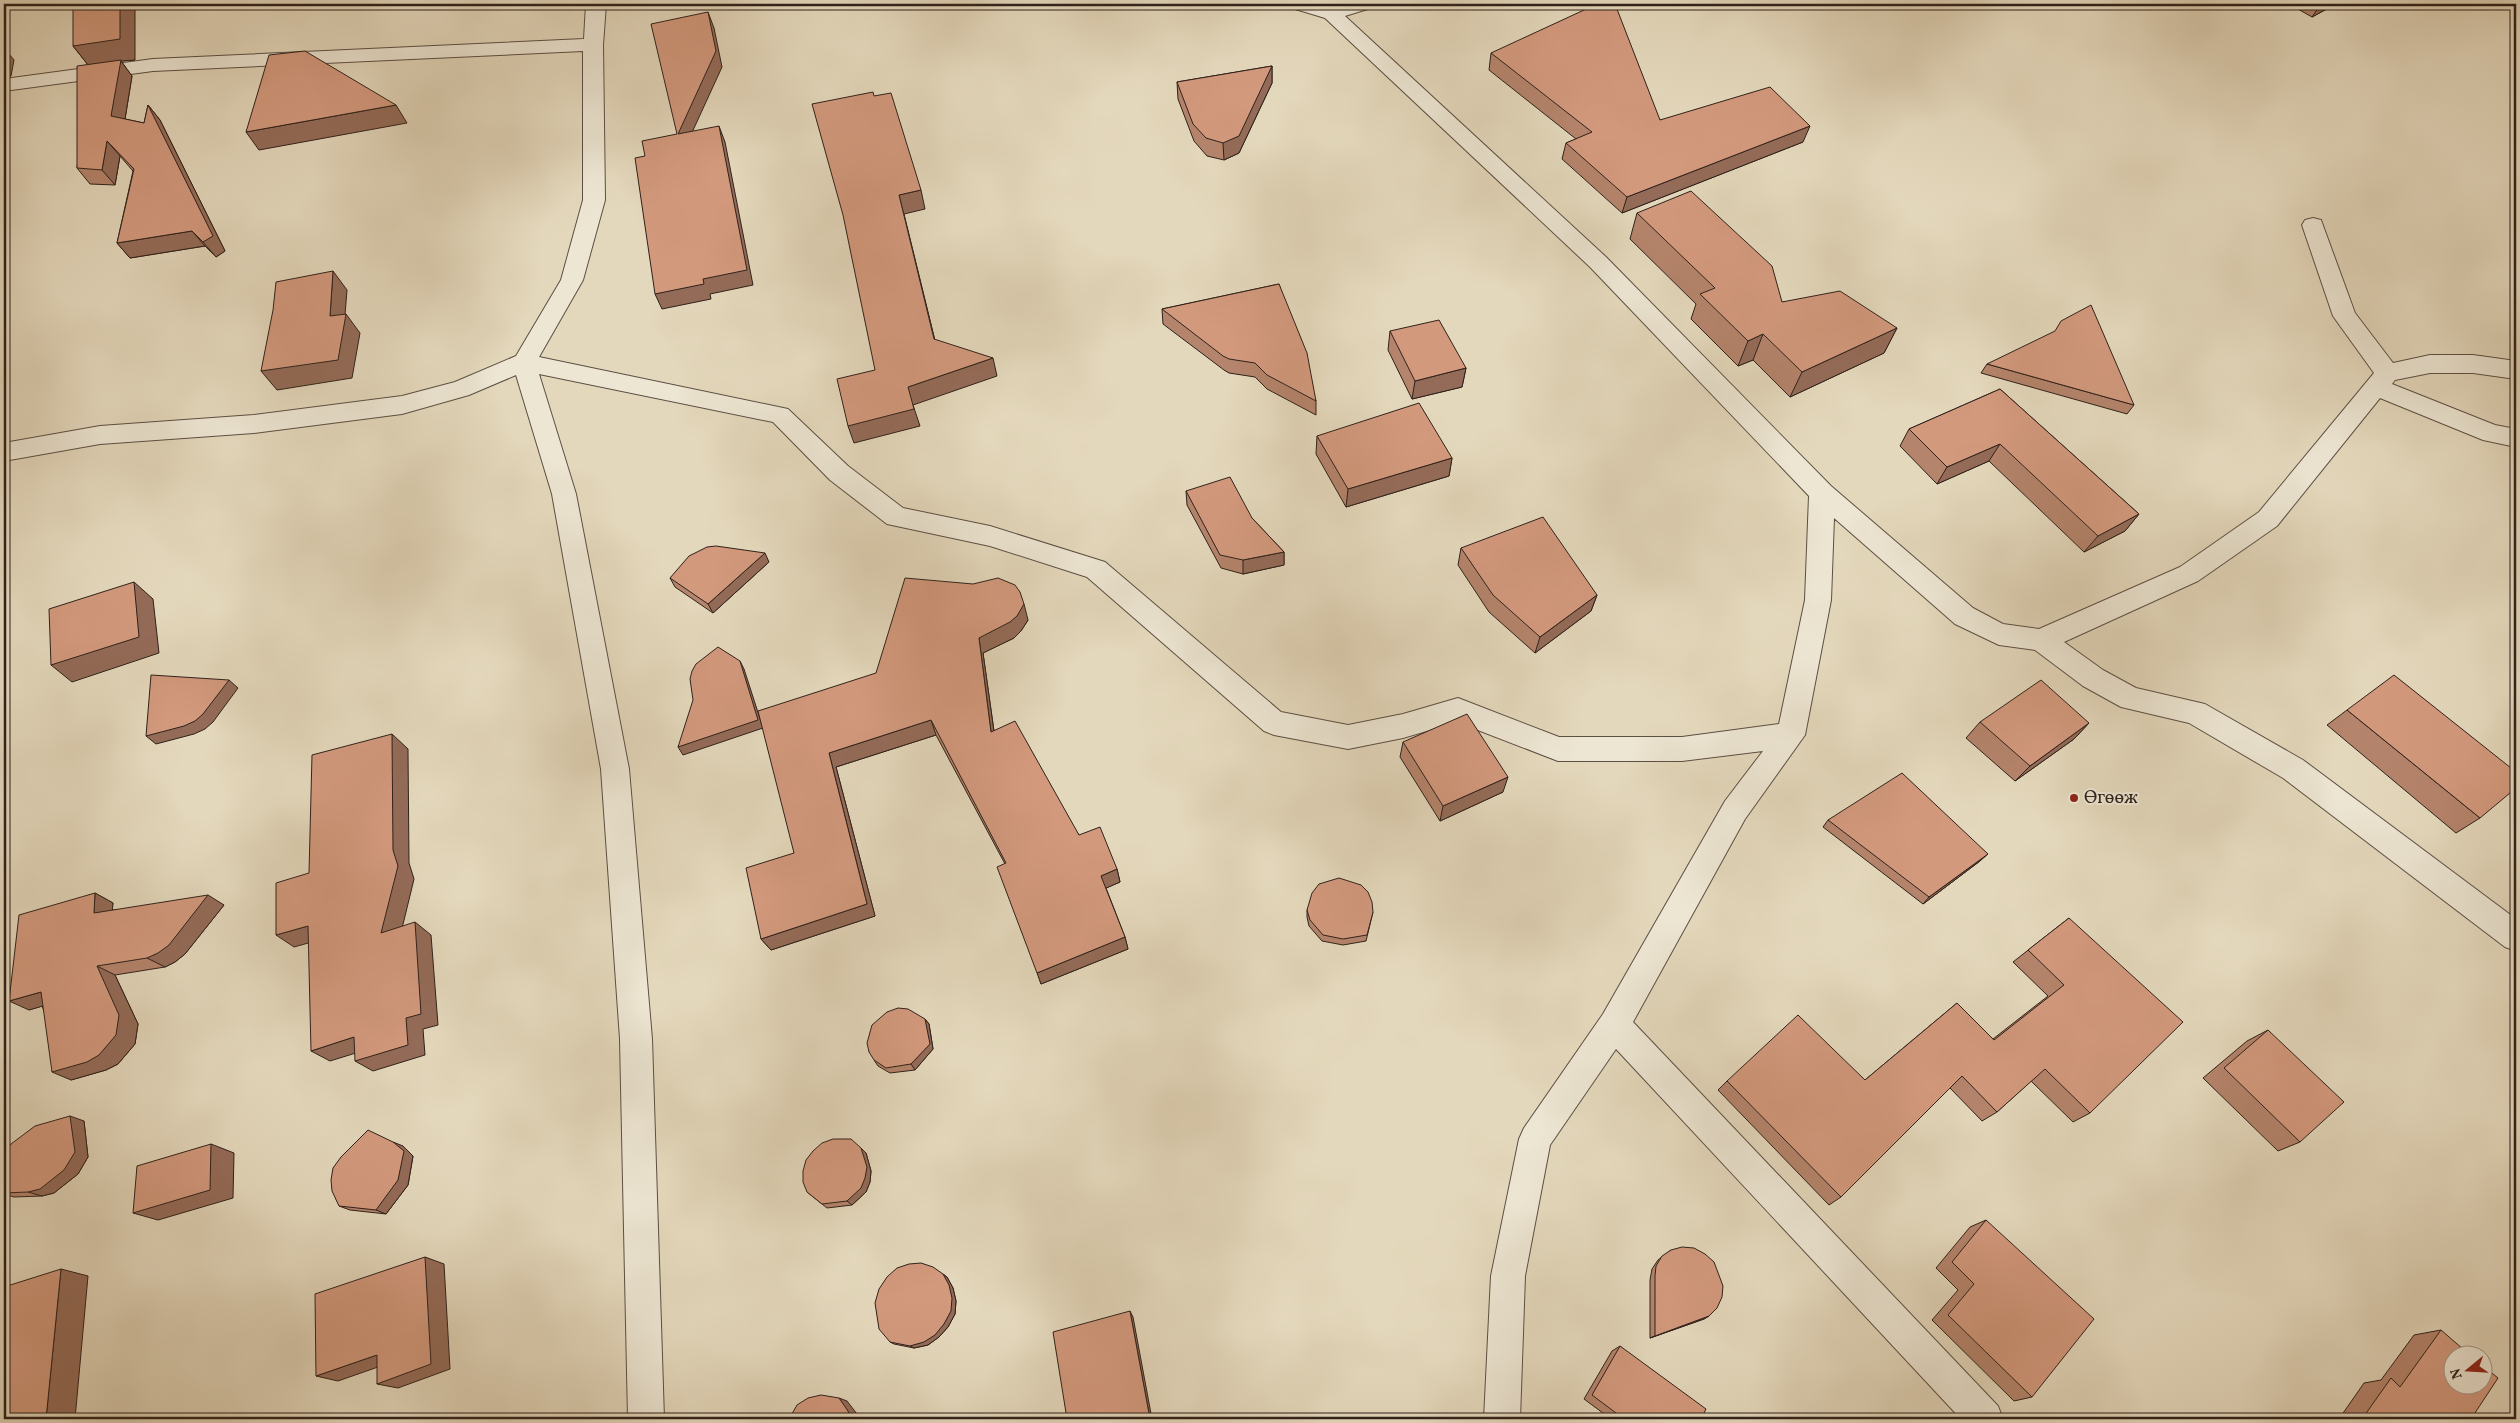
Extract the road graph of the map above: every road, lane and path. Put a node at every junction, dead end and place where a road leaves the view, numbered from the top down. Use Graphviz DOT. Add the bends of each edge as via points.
graph roads {
  1 [pos="596,4"];
  2 [pos="1299,4"];
  3 [pos="1364,4"];
  4 [pos="1332,14"];
  5 [pos="593,45"];
  6 [pos="4,85"];
  7 [pos="2313,225"];
  8 [pos="524,362"];
  9 [pos="2516,370"];
  10 [pos="2381,380"];
  11 [pos="2516,438"];
  12 [pos="4,452"];
  13 [pos="1822,493"];
  14 [pos="2041,640"];
  15 [pos="1792,735"];
  16 [pos="2516,937"];
  17 [pos="1614,1025"];
  18 [pos="646,1419"];
  19 [pos="1502,1419"];
  20 [pos="1985,1419"];
  1 -- 5 [label="street"];
  2 -- 4 [label="street"];
  3 -- 4 [label="street"];
  4 -- 13 [label="street" via="1598,262"];
  5 -- 6 [label="street" via="153,65"];
  5 -- 8 [label="street" via="594,200 572,280"];
  7 -- 10 [label="street" via="2344,316"];
  8 -- 12 [label="street" via="462,389 402,405 254,424 100,435"];
  8 -- 15 [label="street" via="780,415 839,473 896,517 990,536 1096,569 1274,724 1348,737 1458,710 1558,749 1682,749"];
  8 -- 18 [label="street" via="564,494 615,769 636,1039"];
  9 -- 10 [label="street" via="2473,364 2430,364"];
  10 -- 11 [label="street" via="2492,434"];
  10 -- 14 [label="street" via="2268,519 2189,574"];
  13 -- 14 [label="street" via="1964,616 1998,634"];
  13 -- 15 [label="street" via="1818,600"];
  14 -- 16 [label="street" via="2093,678 2131,699 2195,712 2293,769"];
  15 -- 17 [label="street" via="1735,810"];
  17 -- 19 [label="street" via="1536,1139 1508,1276"];
  17 -- 20 [label="street"];
}
